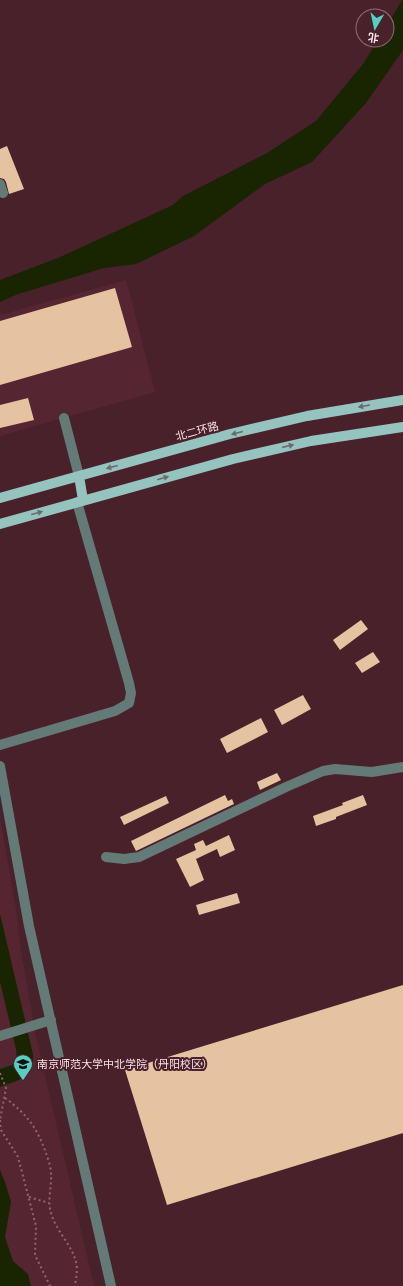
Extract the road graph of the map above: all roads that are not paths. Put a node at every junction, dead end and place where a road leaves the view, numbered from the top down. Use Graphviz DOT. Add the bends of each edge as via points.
graph roads {
  1 [pos="403,400"];
  2 [pos="64,418"];
  3 [pos="403,427"];
  4 [pos="79,476"];
  5 [pos="0,498"];
  6 [pos="80,501"];
  7 [pos="0,524"];
  8 [pos="0,746"];
  9 [pos="0,766"];
  10 [pos="403,767"];
  11 [pos="106,857"];
  12 [pos="51,1020"];
  13 [pos="4,1035"];
  14 [pos="111,1286"];
  1 -- 4 [label="main road, 北二环路, one-way" via="307,416 230,434"];
  2 -- 4 [label="street"];
  6 -- 3 [label="main road, one-way" via="257,453 311,441"];
  4 -- 5 [label="main road, 北二环路"];
  4 -- 6 [label="main road"];
  7 -- 6 [label="main road, one-way"];
  6 -- 8 [label="street" via="129,683 129,703 115,711"];
  9 -- 12 [label="street" via="29,926"];
  10 -- 11 [label="street" via="372,772 335,769 323,771 139,857"];
  12 -- 13 [label="street"];
  12 -- 14 [label="street"];
}
